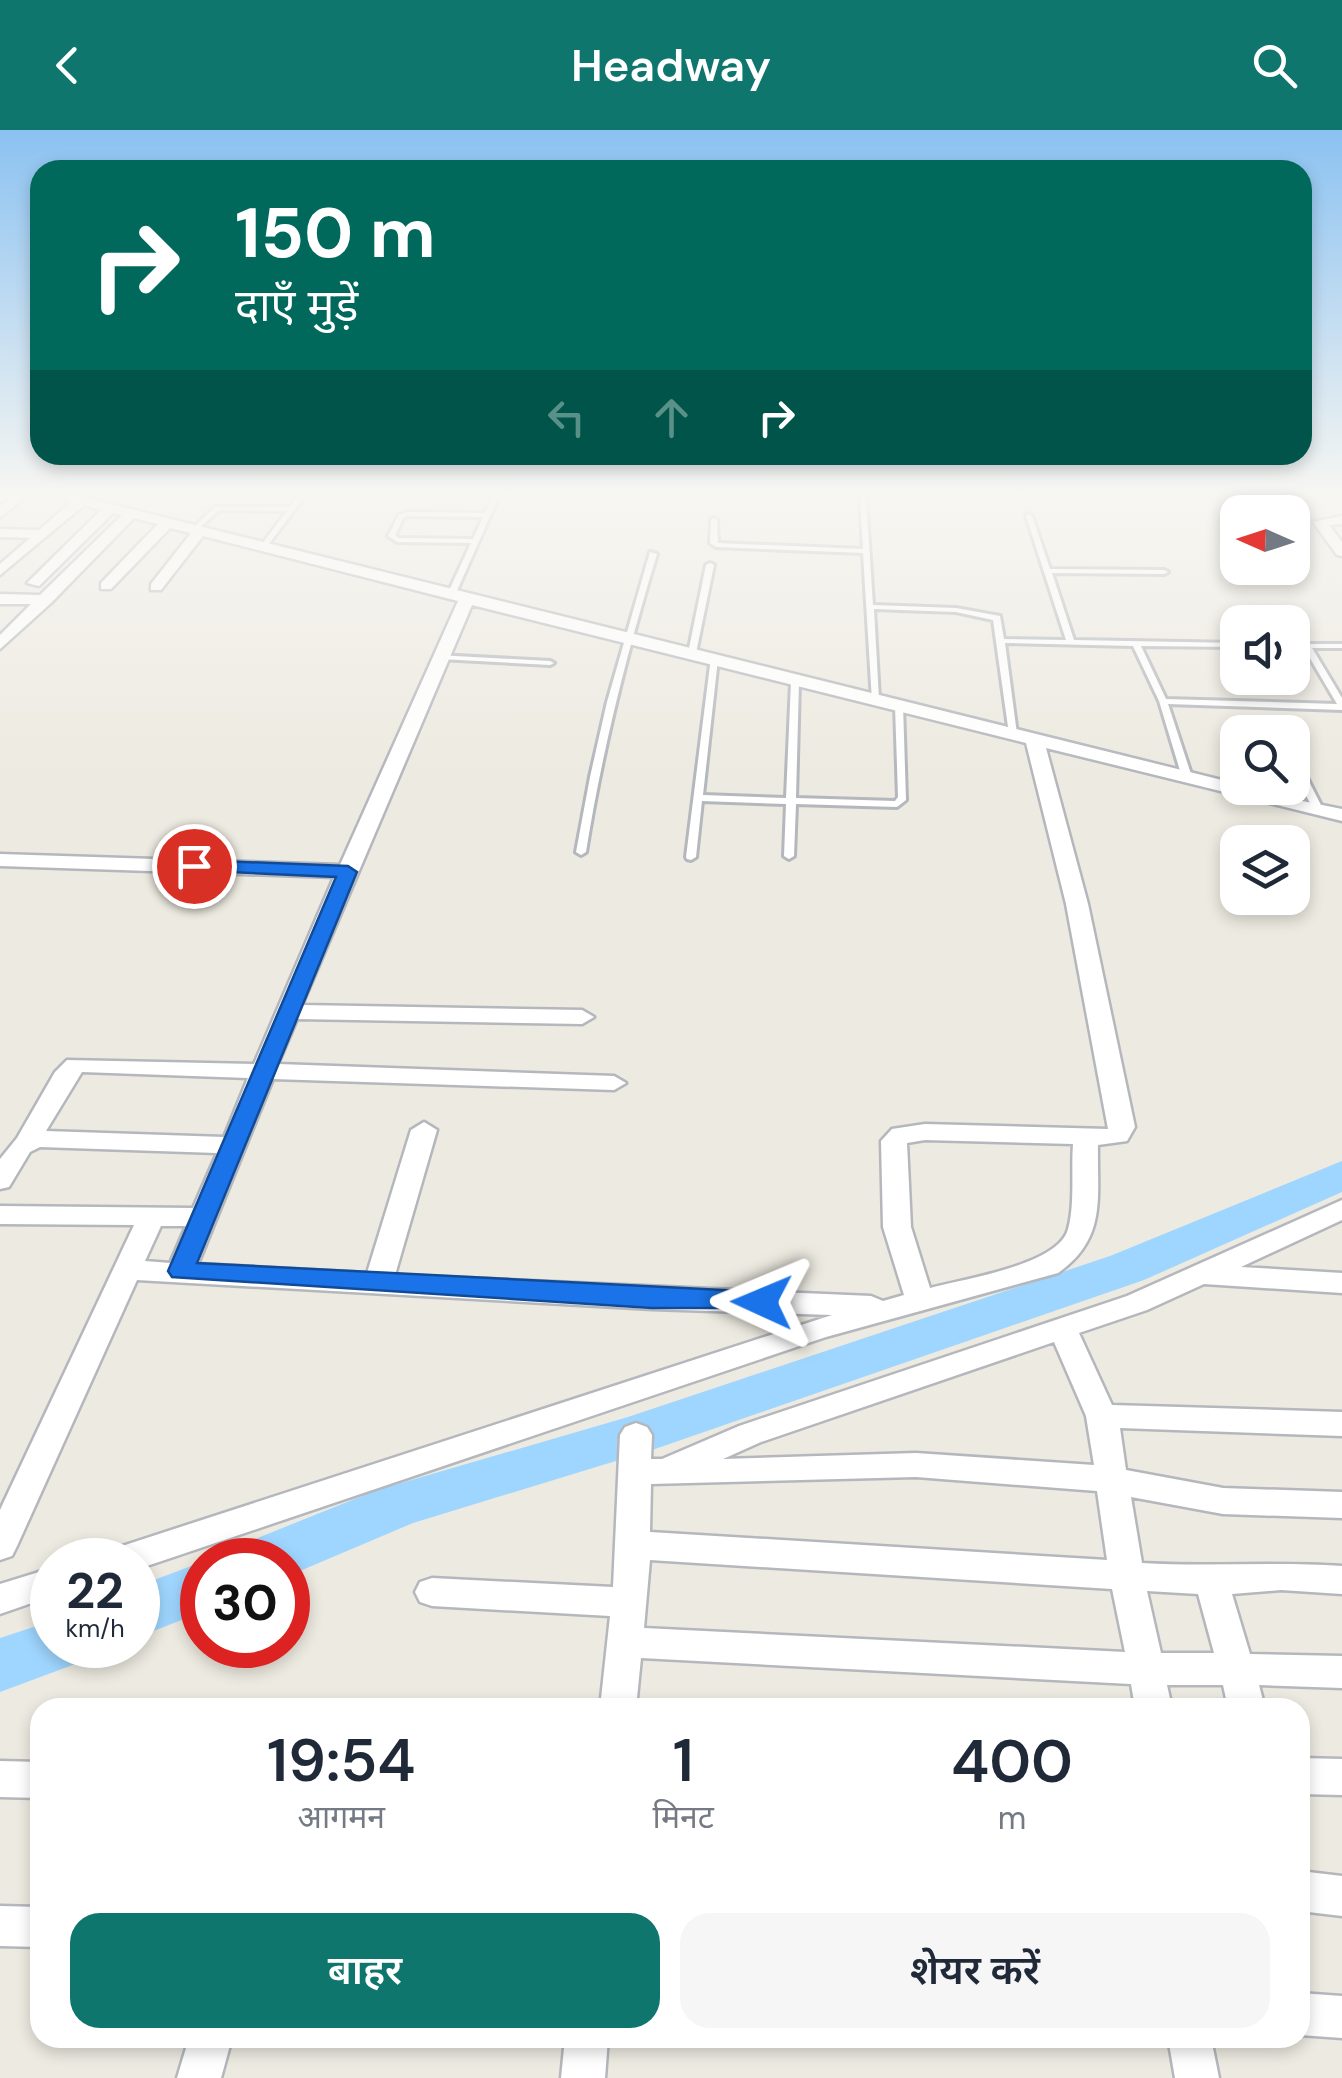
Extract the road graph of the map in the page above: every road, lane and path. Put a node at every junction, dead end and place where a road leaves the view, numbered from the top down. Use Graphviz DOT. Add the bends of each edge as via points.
graph roads {
  1 [pos="58,587"];
  2 [pos="423,587"];
  3 [pos="463,587"];
  4 [pos="645,587"];
  5 [pos="706,587"];
  6 [pos="870,587"];
  7 [pos="1052,587"];
  8 [pos="460,596"];
  9 [pos="46,600"];
  10 [pos="3,602"];
  11 [pos="871,607"];
  12 [pos="630,638"];
  13 [pos="1000,641"];
  14 [pos="1071,642"];
  15 [pos="1136,643"];
  16 [pos="0,644"];
  17 [pos="1220,645"];
  18 [pos="1342,646"];
  19 [pos="1310,647"];
  20 [pos="692,653"];
  21 [pos="1310,654"];
  22 [pos="440,657"];
  23 [pos="714,660"];
  24 [pos="550,663"];
  25 [pos="796,682"];
  26 [pos="875,699"];
  27 [pos="1163,701"];
  28 [pos="899,705"];
  29 [pos="1342,706"];
  30 [pos="1022,736"];
  31 [pos="1186,774"];
  32 [pos="1310,793"];
  33 [pos="697,798"];
  34 [pos="791,803"];
  35 [pos="1318,809"];
  36 [pos="1342,815"];
  37 [pos="580,852"];
  38 [pos="789,856"];
  39 [pos="691,857"];
  40 [pos="0,860"];
  41 [pos="348,872"];
  42 [pos="289,1012"];
  43 [pos="582,1016"];
  44 [pos="264,1071"];
  45 [pos="614,1083"];
  46 [pos="424,1130"];
  47 [pos="1086,1135"];
  48 [pos="28,1141"];
  49 [pos="233,1144"];
  50 [pos="0,1181"];
  51 [pos="1342,1209"];
  52 [pos="0,1216"];
  53 [pos="204,1217"];
  54 [pos="150,1218"];
  55 [pos="128,1270"];
  56 [pos="181,1271"];
  57 [pos="1198,1274"];
  58 [pos="378,1283"];
  59 [pos="1342,1283"];
  60 [pos="908,1304"];
  61 [pos="1063,1330"];
  62 [pos="1102,1416"];
  63 [pos="1342,1424"];
  64 [pos="636,1435"];
  65 [pos="651,1471"];
  66 [pos="1110,1479"];
  67 [pos="1342,1504"];
  68 [pos="634,1545"];
  69 [pos="0,1546"];
  70 [pos="160,1547"];
  71 [pos="1127,1578"];
  72 [pos="1212,1580"];
  73 [pos="1342,1580"];
  74 [pos="30,1589"];
  75 [pos="432,1592"];
  76 [pos="0,1599"];
  77 [pos="630,1602"];
  78 [pos="625,1642"];
  79 [pos="1237,1669"];
  80 [pos="1145,1670"];
  81 [pos="1342,1672"];
  82 [pos="619,1698"];
  83 [pos="1152,1698"];
  84 [pos="1244,1698"];
  85 [pos="1310,1776"];
  86 [pos="1342,1778"];
  87 [pos="0,1780"];
  88 [pos="30,1780"];
  89 [pos="1310,1893"];
  90 [pos="1342,1896"];
  91 [pos="0,1926"];
  92 [pos="30,1927"];
  93 [pos="1310,2015"];
  94 [pos="1342,2017"];
  95 [pos="208,2048"];
  96 [pos="585,2048"];
  97 [pos="1192,2048"];
  98 [pos="199,2078"];
  99 [pos="583,2078"];
  100 [pos="1197,2078"];
  1 -- 9 [label="street"];
  2 -- 8 [label="street"];
  3 -- 8 [label="lane"];
  4 -- 12 [label="lane"];
  5 -- 20 [label="lane"];
  6 -- 11 [label="lane"];
  7 -- 14 [label="lane"];
  8 -- 12 [label="street"];
  8 -- 22 [label="street"];
  9 -- 10 [label="street"];
  9 -- 16 [label="street"];
  11 -- 13 [label="lane" via="990,613"];
  11 -- 26 [label="lane"];
  12 -- 20 [label="street"];
  12 -- 37 [label="lane"];
  13 -- 14 [label="lane"];
  13 -- 30 [label="lane"];
  14 -- 15 [label="lane"];
  15 -- 17 [label="lane"];
  15 -- 27 [label="lane"];
  18 -- 19 [label="lane"];
  20 -- 23 [label="street"];
  21 -- 29 [label="lane"];
  22 -- 24 [label="lane"];
  22 -- 41 [label="street"];
  23 -- 25 [label="street"];
  23 -- 33 [label="lane"];
  25 -- 26 [label="street"];
  25 -- 34 [label="lane"];
  26 -- 28 [label="street"];
  27 -- 29 [label="lane"];
  27 -- 31 [label="lane"];
  28 -- 30 [label="street"];
  28 -- 34 [label="lane" via="902,801"];
  30 -- 31 [label="street"];
  30 -- 47 [label="street" via="1041,757 1122,1127 1118,1135"];
  31 -- 35 [label="street"];
  32 -- 35 [label="lane"];
  33 -- 34 [label="lane"];
  33 -- 39 [label="lane"];
  34 -- 38 [label="lane"];
  35 -- 36 [label="street"];
  40 -- 41 [label="street"];
  41 -- 42 [label="street"];
  42 -- 43 [label="street"];
  42 -- 44 [label="street"];
  44 -- 45 [label="street"];
  44 -- 48 [label="street" via="73,1066"];
  44 -- 49 [label="street"];
  46 -- 58 [label="street"];
  47 -- 60 [label="street" via="1082,1230 1071,1250 1048,1266"];
  47 -- 60 [label="street" via="925,1132 894,1141"];
  48 -- 49 [label="street"];
  48 -- 50 [label="street"];
  49 -- 53 [label="street"];
  51 -- 57 [label="street"];
  52 -- 54 [label="street"];
  53 -- 54 [label="street"];
  53 -- 56 [label="street"];
  54 -- 55 [label="street"];
  55 -- 56 [label="street"];
  55 -- 69 [label="street"];
  56 -- 58 [label="street"];
  57 -- 59 [label="street"];
  57 -- 61 [label="street"];
  58 -- 60 [label="street"];
  60 -- 70 [label="street"];
  61 -- 62 [label="street"];
  61 -- 65 [label="street"];
  62 -- 63 [label="street"];
  62 -- 66 [label="street"];
  64 -- 65 [label="street"];
  65 -- 66 [label="street" via="916,1465"];
  65 -- 68 [label="street"];
  66 -- 67 [label="street" via="1223,1501"];
  66 -- 71 [label="street"];
  68 -- 71 [label="street"];
  68 -- 77 [label="street"];
  71 -- 72 [label="street"];
  71 -- 80 [label="street"];
  72 -- 73 [label="street"];
  72 -- 79 [label="street"];
  74 -- 76 [label="street"];
  75 -- 77 [label="street"];
  77 -- 78 [label="street"];
  78 -- 80 [label="street"];
  78 -- 82 [label="street"];
  79 -- 80 [label="street"];
  79 -- 81 [label="street"];
  79 -- 84 [label="street"];
  80 -- 83 [label="street"];
  85 -- 86 [label="street"];
  87 -- 88 [label="street"];
  89 -- 90 [label="street"];
  91 -- 92 [label="street"];
  93 -- 94 [label="street"];
  95 -- 98 [label="street"];
  96 -- 99 [label="street"];
  97 -- 100 [label="street"];
}
